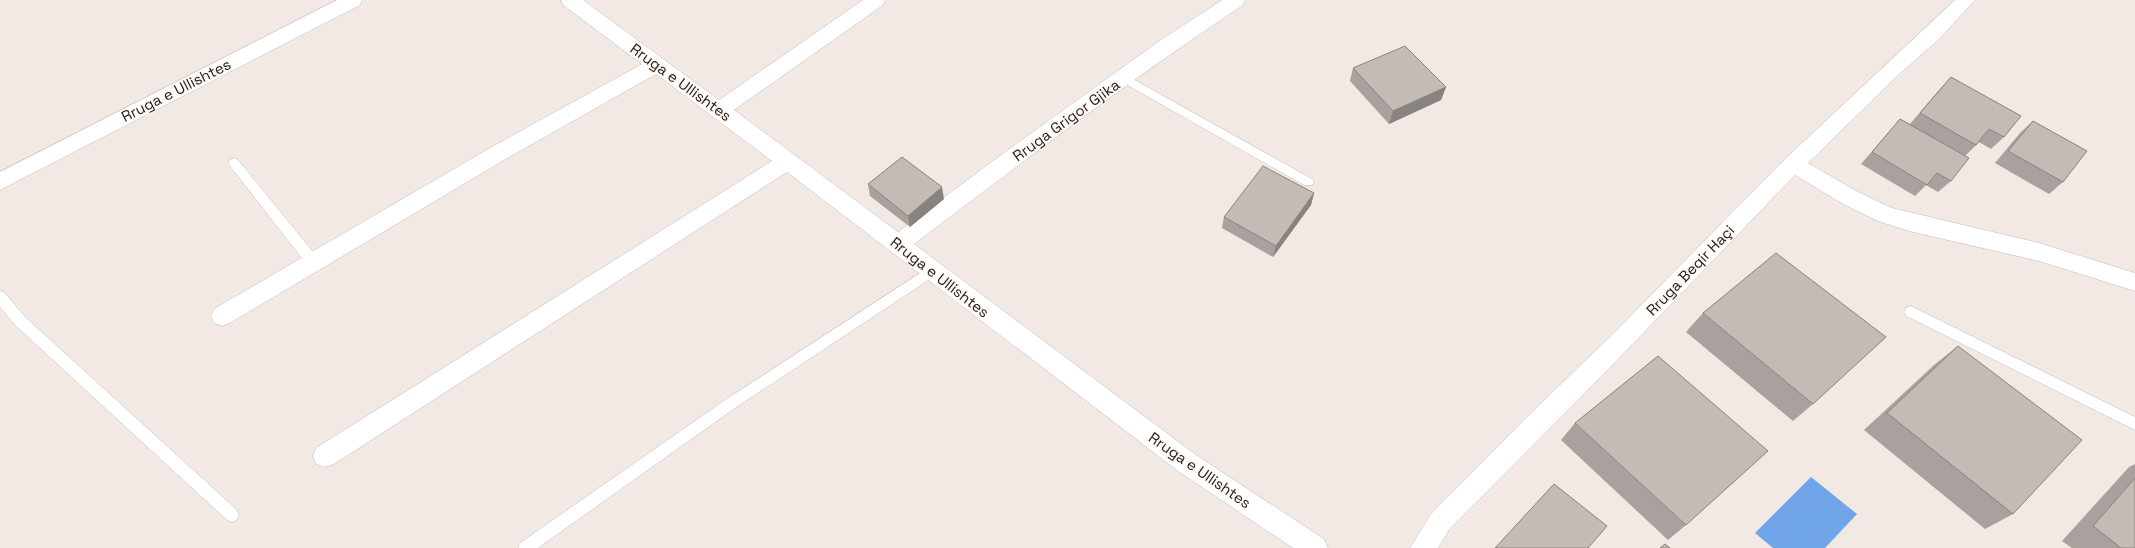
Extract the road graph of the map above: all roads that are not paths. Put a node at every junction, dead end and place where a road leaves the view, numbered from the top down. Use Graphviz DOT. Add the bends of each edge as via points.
graph roads {
  1 [pos="353,0"];
  2 [pos="570,0"];
  3 [pos="876,0"];
  4 [pos="1236,0"];
  5 [pos="1966,0"];
  6 [pos="656,64"];
  7 [pos="1124,78"];
  8 [pos="719,110"];
  9 [pos="788,161"];
  10 [pos="234,163"];
  11 [pos="1793,164"];
  12 [pos="0,182"];
  13 [pos="1308,182"];
  14 [pos="899,244"];
  15 [pos="313,262"];
  16 [pos="931,271"];
  17 [pos="2135,282"];
  18 [pos="0,297"];
  19 [pos="1911,312"];
  20 [pos="222,316"];
  21 [pos="2135,424"];
  22 [pos="324,456"];
  23 [pos="232,515"];
  24 [pos="525,548"];
  25 [pos="1315,548"];
  26 [pos="1423,548"];
  1 -- 12 [label="street, Rruga e Ullishtes"];
  2 -- 6 [label="street, Rruga e Ullishtes"];
  3 -- 8 [label="street"];
  4 -- 7 [label="street, Rruga Grigor Gjika" via="1165,47"];
  5 -- 11 [label="street, Rruga Beqir Haçi"];
  6 -- 8 [label="street, Rruga e Ullishtes"];
  6 -- 15 [label="street"];
  7 -- 13 [label="lane"];
  7 -- 14 [label="street, Rruga Grigor Gjika" via="1004,164"];
  8 -- 9 [label="street, Rruga e Ullishtes"];
  9 -- 14 [label="street, Rruga e Ullishtes"];
  9 -- 22 [label="street" via="548,316"];
  10 -- 15 [label="lane"];
  11 -- 17 [label="street" via="1866,206 1885,214 2108,272"];
  11 -- 26 [label="street, Rruga Beqir Haçi" via="1440,522"];
  14 -- 16 [label="street, Rruga e Ullishtes"];
  15 -- 20 [label="street"];
  16 -- 24 [label="lane" via="730,404"];
  16 -- 25 [label="street, Rruga e Ullishtes" via="1187,463"];
  18 -- 23 [label="lane" via="20,321"];
  19 -- 21 [label="lane"];
}
